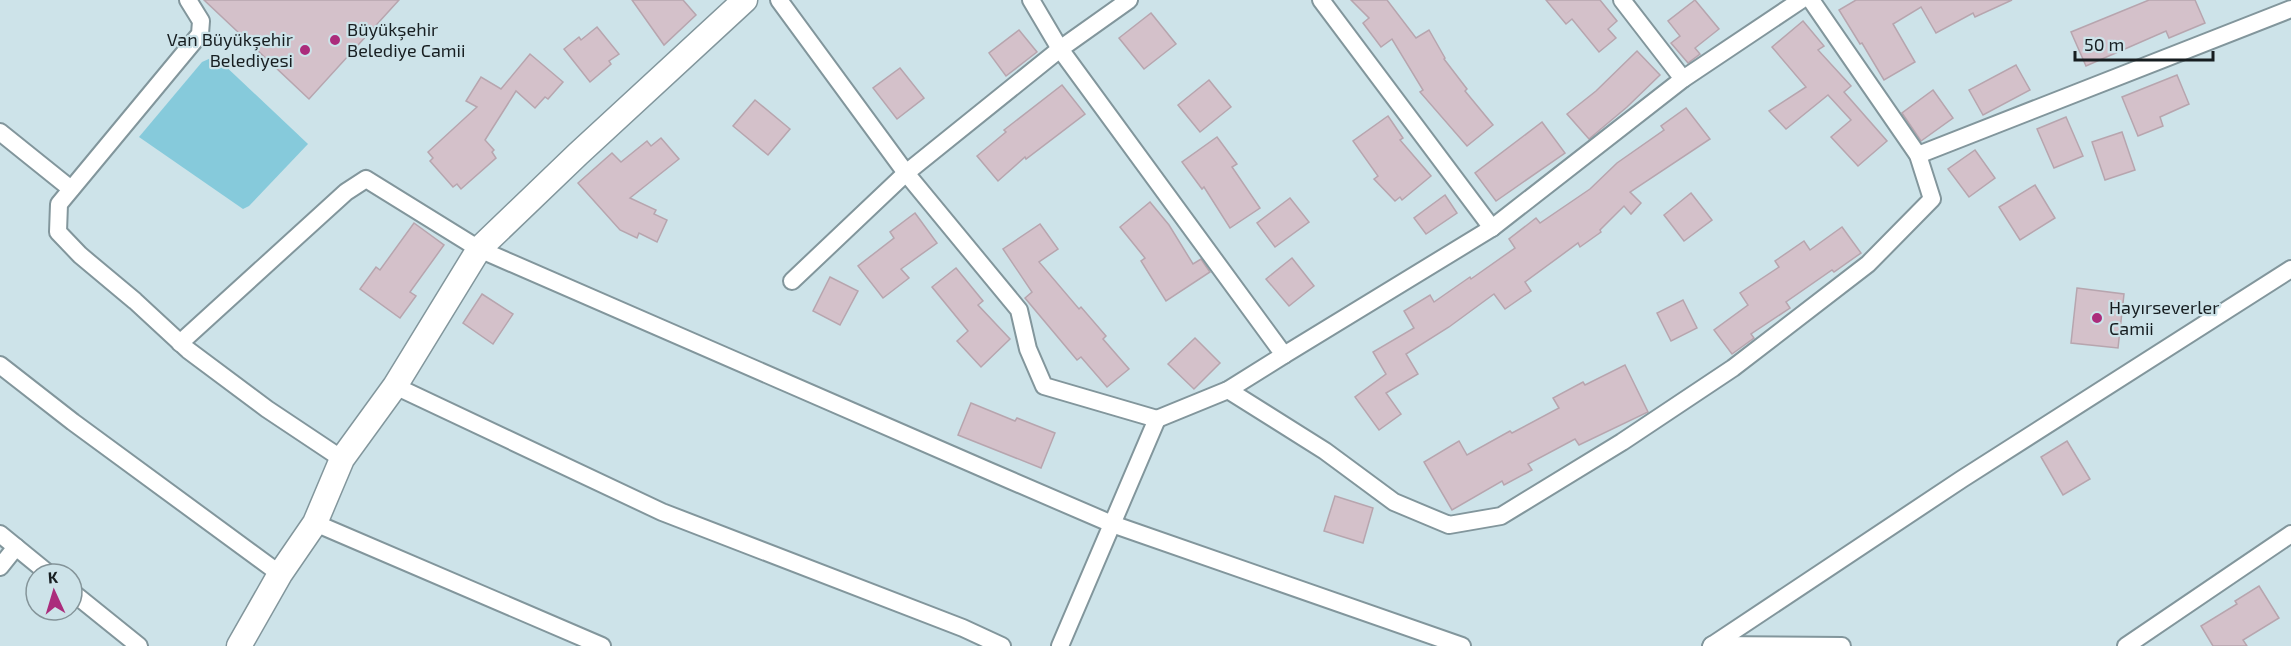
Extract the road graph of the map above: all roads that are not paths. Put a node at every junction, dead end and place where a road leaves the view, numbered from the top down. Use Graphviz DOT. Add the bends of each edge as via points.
graph roads {
  1 [pos="188,0"];
  2 [pos="746,0"];
  3 [pos="779,0"];
  4 [pos="1031,0"];
  5 [pos="1128,0"];
  6 [pos="1321,0"];
  7 [pos="1622,0"];
  8 [pos="1801,0"];
  9 [pos="1811,0"];
  10 [pos="2291,9"];
  11 [pos="1060,49"];
  12 [pos="1683,79"];
  13 [pos="0,132"];
  14 [pos="1918,155"];
  15 [pos="906,173"];
  16 [pos="71,189"];
  17 [pos="1492,228"];
  18 [pos="478,249"];
  19 [pos="2291,269"];
  20 [pos="792,281"];
  21 [pos="180,343"];
  22 [pos="1284,355"];
  23 [pos="0,365"];
  24 [pos="395,386"];
  25 [pos="1228,390"];
  26 [pos="1157,419"];
  27 [pos="342,459"];
  28 [pos="315,523"];
  29 [pos="1112,524"];
  30 [pos="0,534"];
  31 [pos="2291,534"];
  32 [pos="16,547"];
  33 [pos="34,562"];
  34 [pos="0,567"];
  35 [pos="280,574"];
  36 [pos="84,602"];
  37 [pos="139,646"];
  38 [pos="239,646"];
  39 [pos="602,646"];
  40 [pos="1002,646"];
  41 [pos="1060,646"];
  42 [pos="1462,646"];
  43 [pos="1712,646"];
  44 [pos="1842,646"];
  45 [pos="2126,646"];
  1 -- 16 [label="street" via="201,21 200,34"];
  2 -- 18 [label="street"];
  3 -- 15 [label="street"];
  4 -- 11 [label="street"];
  5 -- 11 [label="street"];
  6 -- 17 [label="street"];
  7 -- 12 [label="street"];
  8 -- 12 [label="street"];
  9 -- 14 [label="street"];
  10 -- 14 [label="street"];
  11 -- 15 [label="street"];
  11 -- 22 [label="street"];
  12 -- 17 [label="street"];
  13 -- 16 [label="street"];
  14 -- 25 [label="street" via="1932,199 1868,264 1733,369 1501,516 1449,525 1394,502 1325,451"];
  15 -- 20 [label="street"];
  15 -- 26 [label="street" via="1019,310 1028,349 1044,386"];
  16 -- 21 [label="street" via="59,204 58,232"];
  17 -- 22 [label="street"];
  18 -- 21 [label="street" via="366,179 346,192"];
  18 -- 24 [label="street"];
  18 -- 29 [label="street"];
  19 -- 43 [label="street" via="1972,473"];
  21 -- 27 [label="street"];
  22 -- 25 [label="street"];
  23 -- 35 [label="street"];
  24 -- 27 [label="street"];
  24 -- 40 [label="street" via="662,512"];
  25 -- 26 [label="street"];
  26 -- 29 [label="street"];
  27 -- 28 [label="street"];
  28 -- 35 [label="street"];
  28 -- 39 [label="street"];
  29 -- 41 [label="street"];
  29 -- 42 [label="street"];
  30 -- 32 [label="street"];
  31 -- 45 [label="street"];
  32 -- 33 [label="street"];
  32 -- 34 [label="street"];
  35 -- 38 [label="street"];
  36 -- 37 [label="street"];
  43 -- 44 [label="street"];
}
